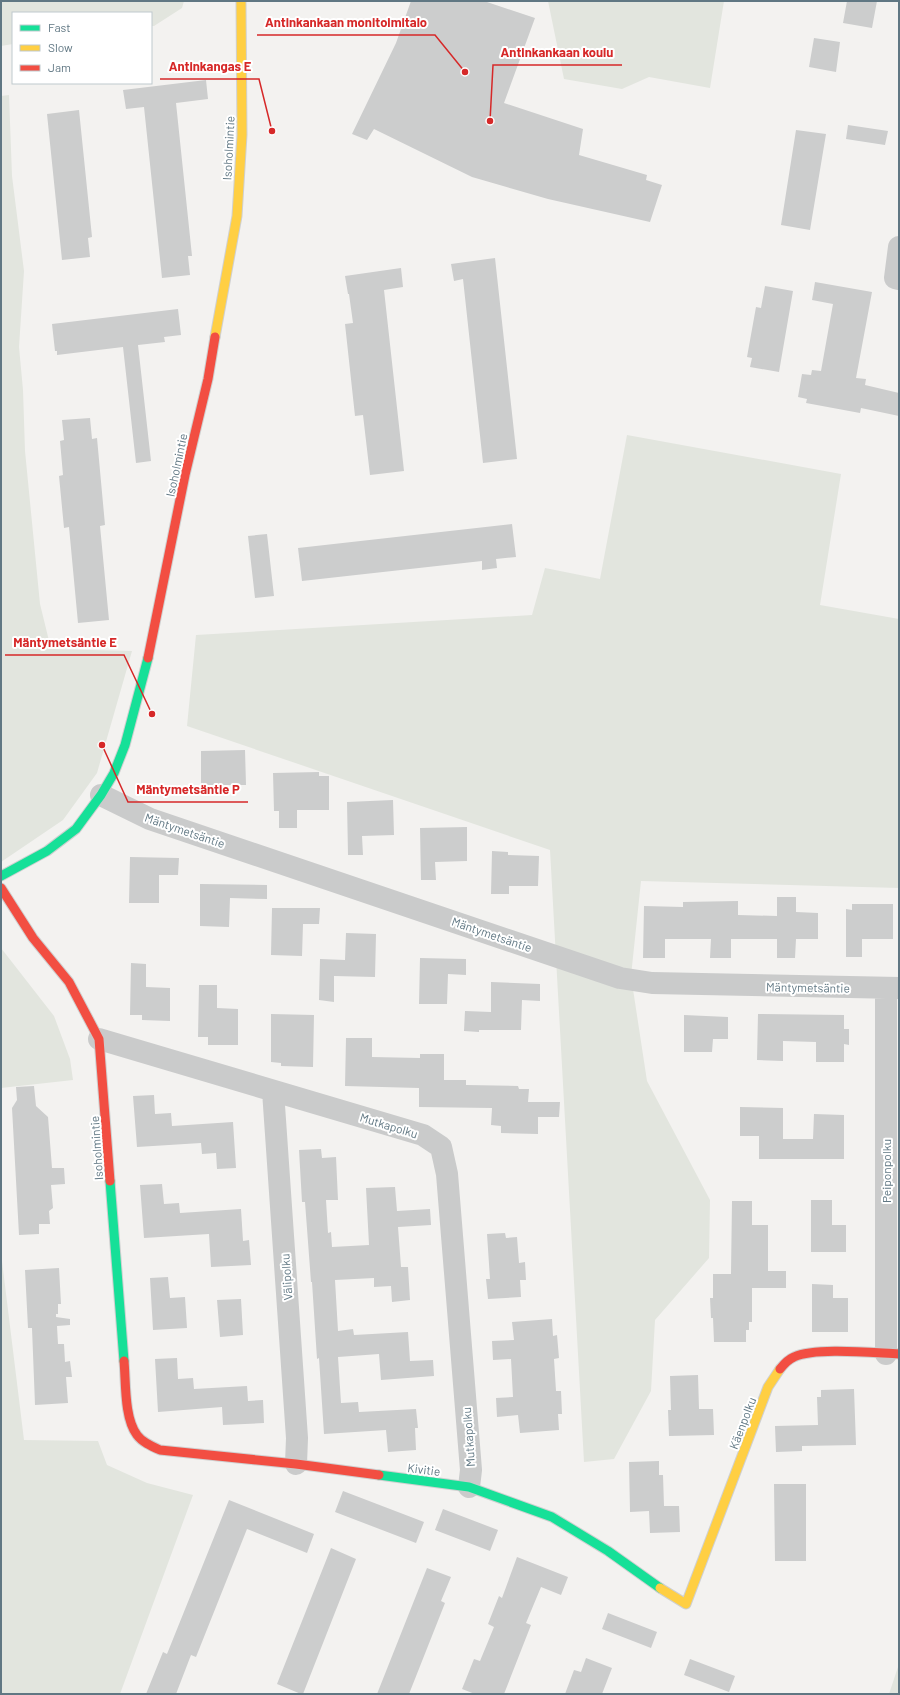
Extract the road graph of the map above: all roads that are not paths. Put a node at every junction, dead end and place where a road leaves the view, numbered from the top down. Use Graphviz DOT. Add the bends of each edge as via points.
graph roads {
  1 [pos="241,1"];
  2 [pos="899,246"];
  3 [pos="899,279"];
  4 [pos="101,795"];
  5 [pos="1,876"];
  6 [pos="1,888"];
  7 [pos="893,988"];
  8 [pos="99,1039"];
  9 [pos="273,1090"];
  10 [pos="892,1354"];
  11 [pos="135,1434"];
  12 [pos="296,1464"];
  13 [pos="469,1488"];
  14 [pos="686,1604"];
  1 -- 4 [label="street, Isoholmintie" via="242,135 237,216 208,379 185,475 151,644 125,745 114,773"];
  2 -- 3 [label="street" via="895,278"];
  4 -- 5 [label="street, Isoholmintie" via="76,829 47,851"];
  4 -- 7 [label="street, Mäntymetsäntie" via="150,819 620,978 652,983"];
  6 -- 8 [label="street, Isoholmintie" via="33,938 69,982"];
  7 -- 10 [label="street, Peiponpolku"];
  8 -- 9 [label="street, Mutkapolku"];
  8 -- 11 [label="street, Isoholmintie" via="128,1410"];
  9 -- 12 [label="street, Välipolku" via="297,1438"];
  9 -- 13 [label="street, Mutkapolku" via="423,1135 441,1147 447,1174 470,1462"];
  10 -- 14 [label="street, Käenpolku" via="807,1354 794,1356 777,1371 768,1387"];
  11 -- 12 [label="street, Kivitie" via="146,1444 160,1450"];
  12 -- 13 [label="street, Kivitie"];
  13 -- 14 [label="street, Kivitie" via="552,1517 608,1550"];
}
